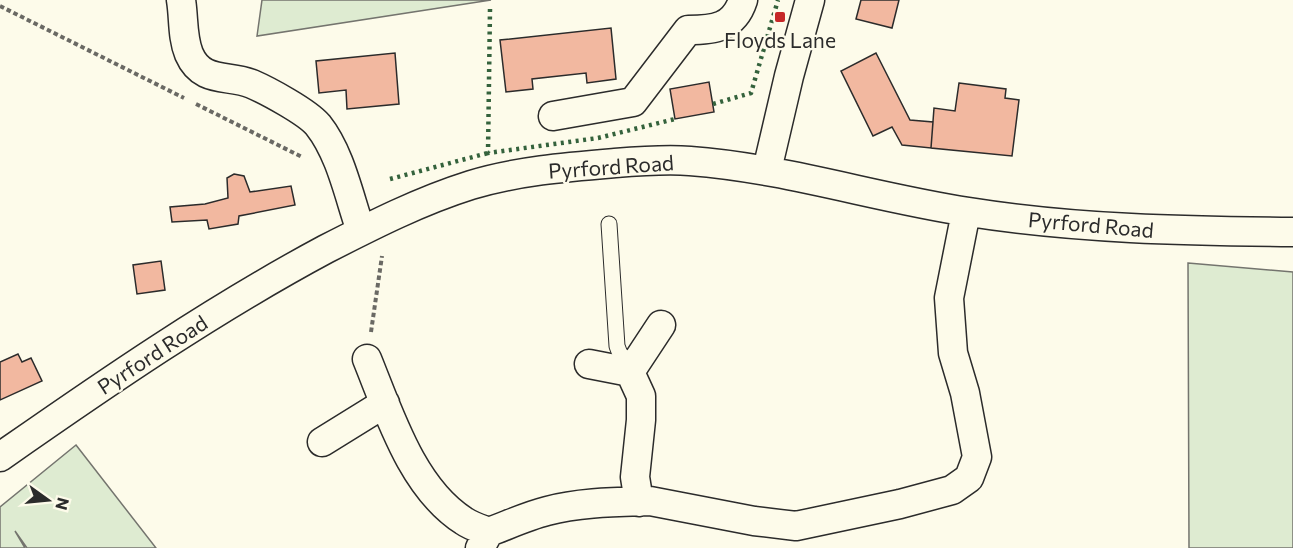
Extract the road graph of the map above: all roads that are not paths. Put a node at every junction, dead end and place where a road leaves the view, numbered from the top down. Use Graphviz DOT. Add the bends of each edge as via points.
graph roads {
  1 [pos="181,0"];
  2 [pos="743,0"];
  3 [pos="810,0"];
  4 [pos="554,116"];
  5 [pos="767,170"];
  6 [pos="966,212"];
  7 [pos="609,224"];
  8 [pos="368,227"];
  9 [pos="1293,232"];
  10 [pos="661,326"];
  11 [pos="367,359"];
  12 [pos="589,364"];
  13 [pos="632,369"];
  14 [pos="385,403"];
  15 [pos="322,442"];
  16 [pos="0,457"];
  17 [pos="639,502"];
  18 [pos="485,540"];
  1 -- 8 [label="street" via="184,38 198,69 250,83 316,124 330,144"];
  2 -- 4 [label="street" via="737,14 720,27 688,30 633,102"];
  3 -- 5 [label="street"];
  5 -- 6 [label="street, Pyrford Road"];
  5 -- 8 [label="street, Pyrford Road" via="687,160 565,167 475,184"];
  6 -- 9 [label="street, Pyrford Road" via="1153,230"];
  6 -- 17 [label="street" via="949,298 953,353 977,457 969,478 952,490 796,526"];
  7 -- 13 [label="lane" via="617,346"];
  8 -- 16 [label="street, Pyrford Road" via="234,301 107,382"];
  10 -- 13 [label="street"];
  11 -- 14 [label="street"];
  12 -- 13 [label="street"];
  13 -- 17 [label="street" via="641,396 635,477"];
  14 -- 15 [label="street"];
  14 -- 18 [label="street" via="412,461 433,494"];
  17 -- 18 [label="street" via="547,510"];
}
